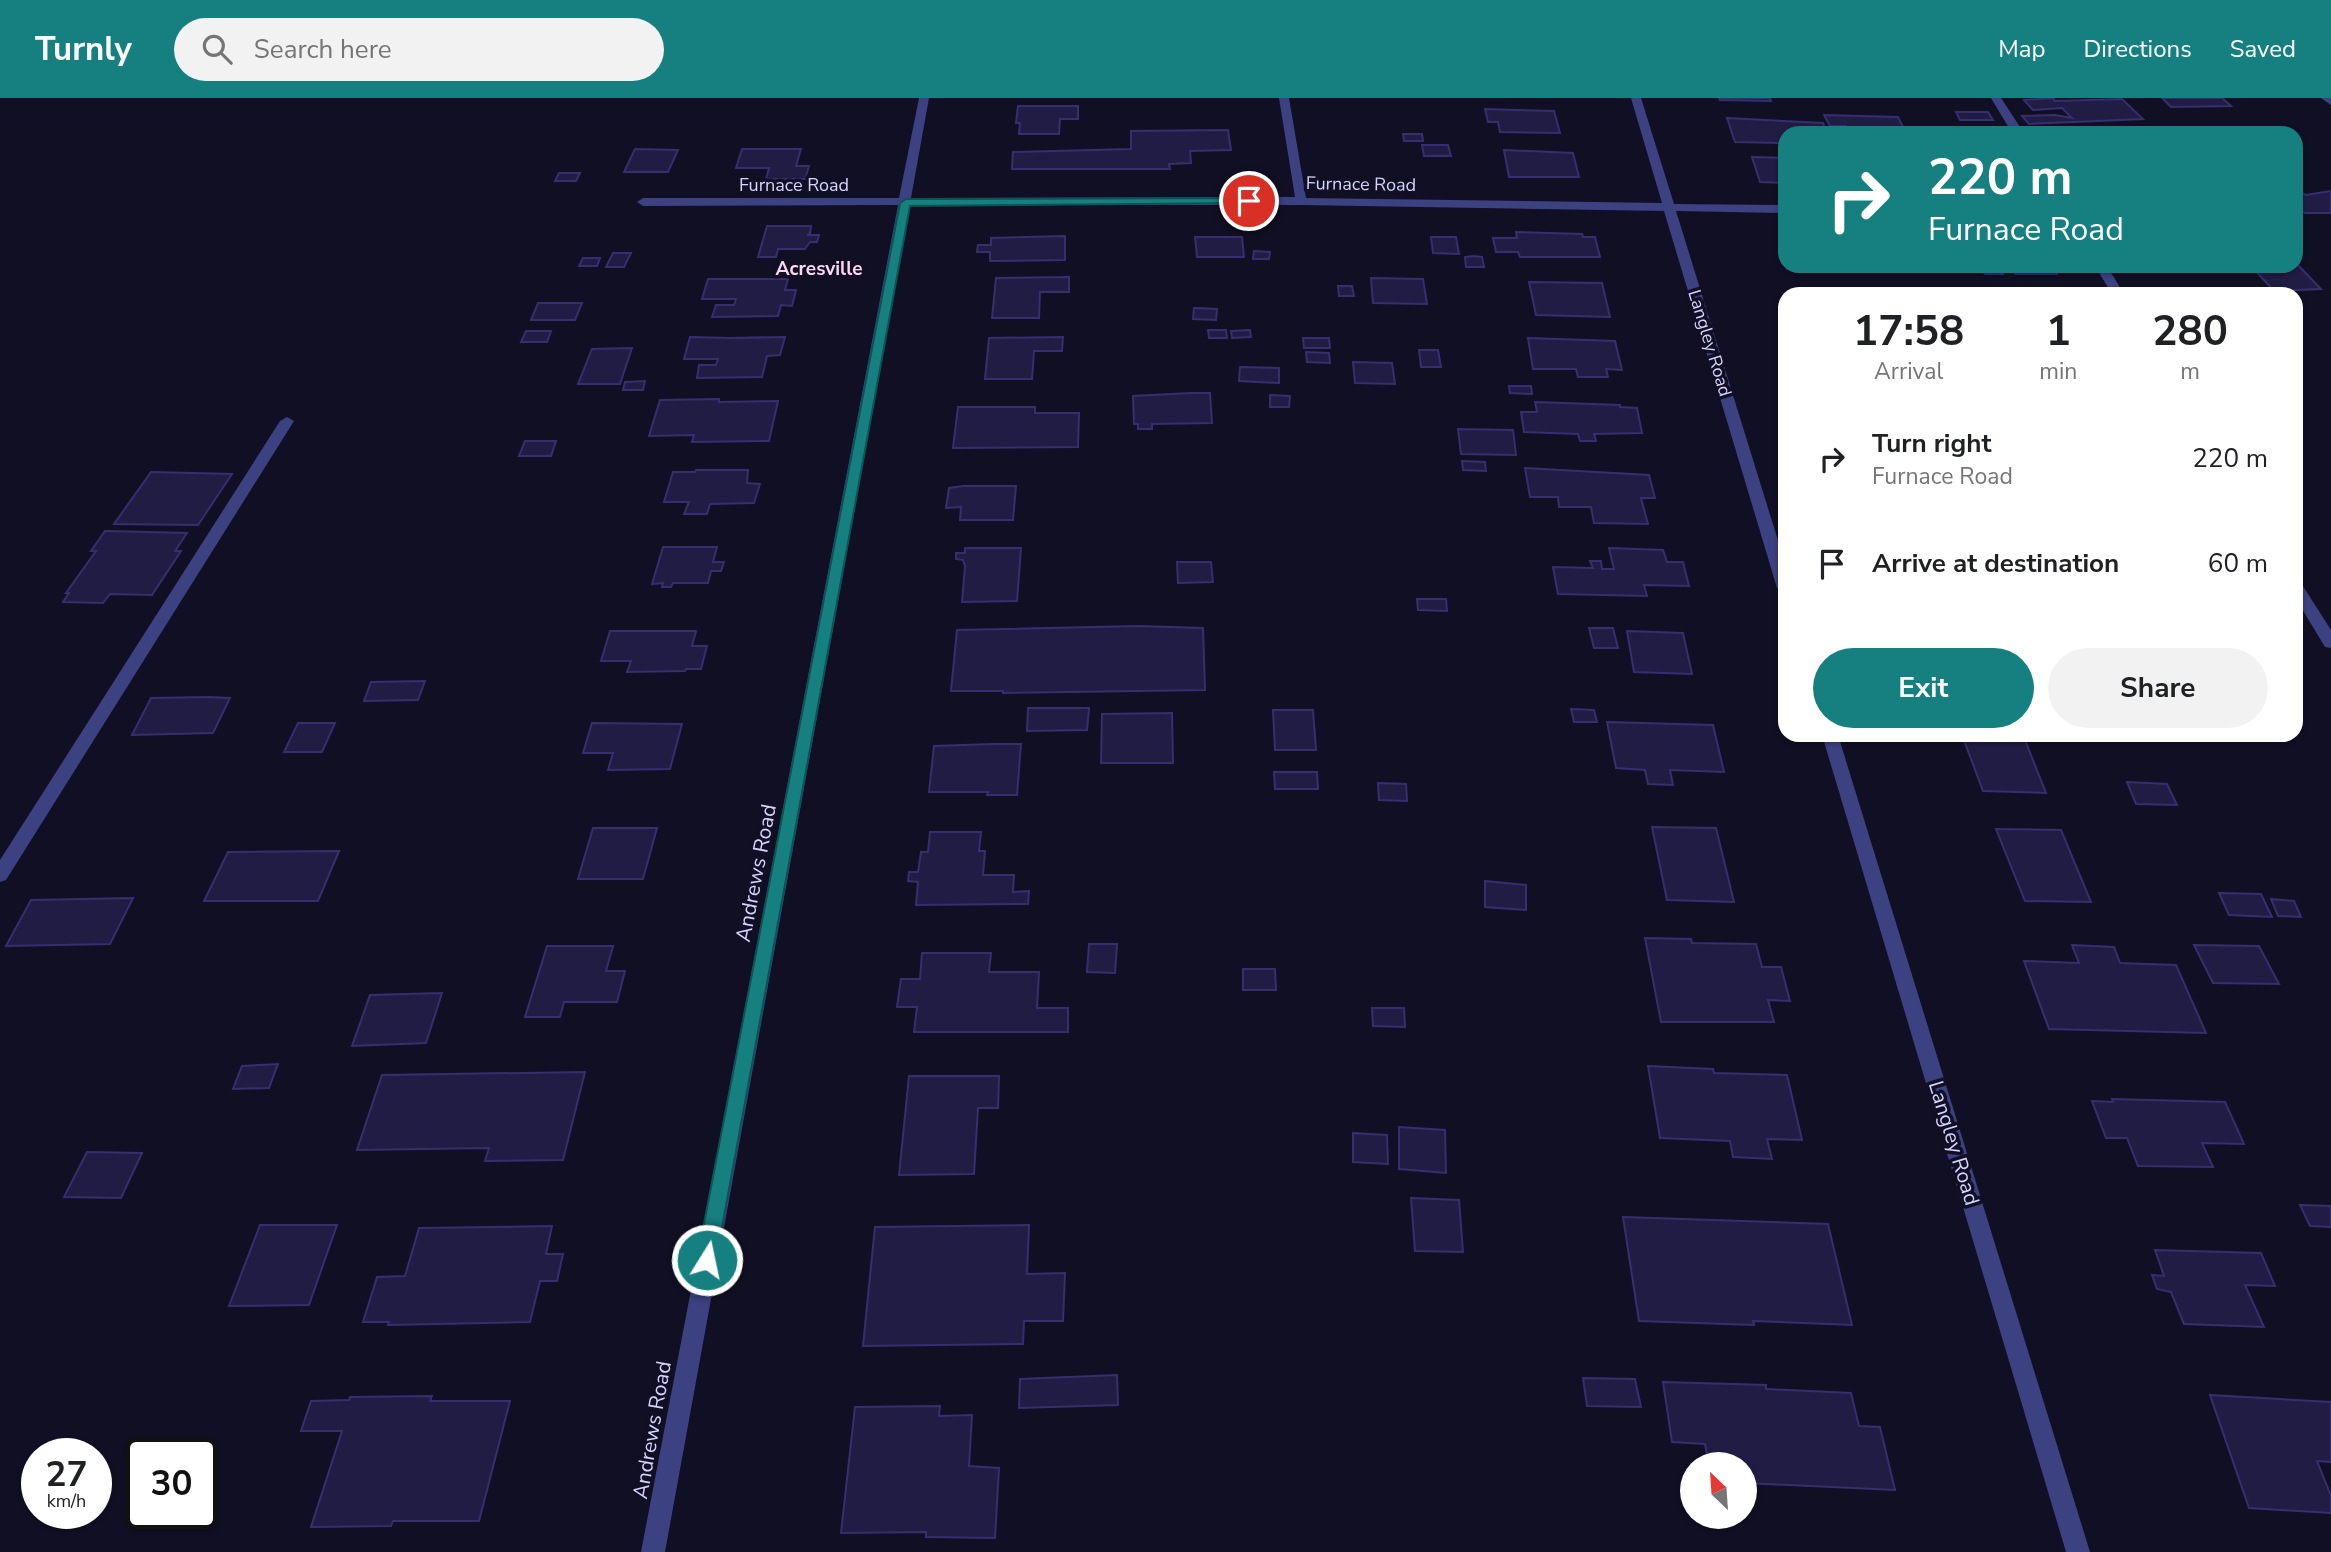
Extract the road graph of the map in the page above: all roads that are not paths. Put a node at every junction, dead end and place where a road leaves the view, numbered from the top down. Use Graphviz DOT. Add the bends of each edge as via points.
graph roads {
  1 [pos="925,98"];
  2 [pos="1284,98"];
  3 [pos="1636,98"];
  4 [pos="1996,98"];
  5 [pos="2326,98"];
  6 [pos="2331,102"];
  7 [pos="2014,126"];
  8 [pos="1301,201"];
  9 [pos="643,202"];
  10 [pos="906,203"];
  11 [pos="1669,207"];
  12 [pos="1778,209"];
  13 [pos="287,421"];
  14 [pos="1778,565"];
  15 [pos="2303,597"];
  16 [pos="2331,643"];
  17 [pos="1832,742"];
  18 [pos="0,875"];
  19 [pos="653,1552"];
  20 [pos="2078,1552"];
  1 -- 10 [label="street, Andrews Road"];
  2 -- 8 [label="street"];
  3 -- 11 [label="street, Langley Road"];
  4 -- 7 [label="street"];
  5 -- 6 [label="street"];
  8 -- 10 [label="street, Furnace Road"];
  8 -- 11 [label="street, Furnace Road"];
  9 -- 10 [label="street, Furnace Road"];
  10 -- 19 [label="street, Andrews Road"];
  11 -- 12 [label="street, Furnace Road"];
  11 -- 14 [label="street, Langley Road"];
  13 -- 18 [label="street"];
  15 -- 16 [label="street"];
  17 -- 20 [label="street, Langley Road"];
}
